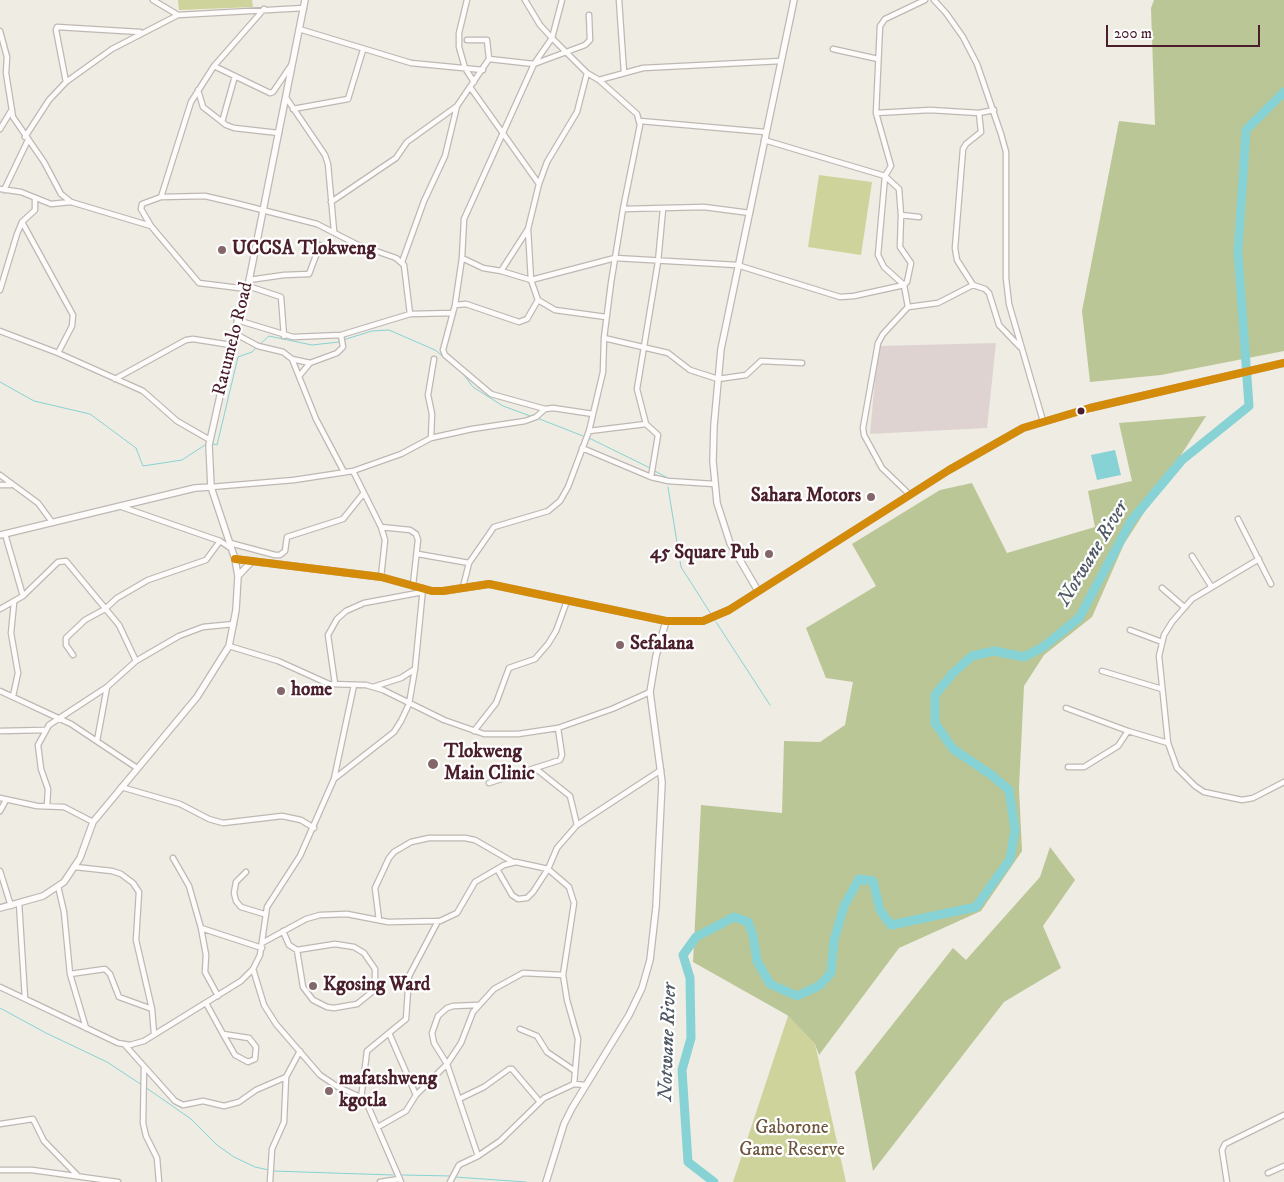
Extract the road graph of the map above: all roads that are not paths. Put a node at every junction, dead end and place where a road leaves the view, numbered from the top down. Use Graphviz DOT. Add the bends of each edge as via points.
graph roads {
  1 [pos="152,0"];
  2 [pos="305,0"];
  3 [pos="467,0"];
  4 [pos="525,0"];
  5 [pos="562,0"];
  6 [pos="619,0"];
  7 [pos="794,0"];
  8 [pos="924,0"];
  9 [pos="934,0"];
  10 [pos="304,8"];
  11 [pos="264,9"];
  12 [pos="589,14"];
  13 [pos="178,15"];
  14 [pos="299,29"];
  15 [pos="0,31"];
  16 [pos="141,32"];
  17 [pos="552,38"];
  18 [pos="467,40"];
  19 [pos="833,49"];
  20 [pos="363,50"];
  21 [pos="566,53"];
  22 [pos="489,59"];
  23 [pos="878,59"];
  24 [pos="781,61"];
  25 [pos="292,64"];
  26 [pos="534,64"];
  27 [pos="214,66"];
  28 [pos="465,68"];
  29 [pos="483,70"];
  30 [pos="624,73"];
  31 [pos="587,74"];
  32 [pos="235,76"];
  33 [pos="599,80"];
  34 [pos="66,82"];
  35 [pos="474,82"];
  36 [pos="470,87"];
  37 [pos="198,88"];
  38 [pos="287,99"];
  39 [pos="457,106"];
  40 [pos="293,109"];
  41 [pos="994,110"];
  42 [pos="11,111"];
  43 [pos="979,112"];
  44 [pos="876,113"];
  45 [pos="640,121"];
  46 [pos="222,122"];
  47 [pos="0,129"];
  48 [pos="765,132"];
  49 [pos="278,133"];
  50 [pos="503,135"];
  51 [pos="26,139"];
  52 [pos="764,140"];
  53 [pos="885,176"];
  54 [pos="538,184"];
  55 [pos="2,190"];
  56 [pos="160,197"];
  57 [pos="35,199"];
  58 [pos="71,202"];
  59 [pos="331,202"];
  60 [pos="623,209"];
  61 [pos="663,209"];
  62 [pos="264,210"];
  63 [pos="750,213"];
  64 [pos="901,215"];
  65 [pos="919,216"];
  66 [pos="22,222"];
  67 [pos="151,226"];
  68 [pos="528,229"];
  69 [pos="334,231"];
  70 [pos="320,245"];
  71 [pos="462,258"];
  72 [pos="616,258"];
  73 [pos="402,262"];
  74 [pos="658,262"];
  75 [pos="737,265"];
  76 [pos="501,272"];
  77 [pos="531,280"];
  78 [pos="248,285"];
  79 [pos="904,285"];
  80 [pos="973,285"];
  81 [pos="0,290"];
  82 [pos="538,300"];
  83 [pos="455,305"];
  84 [pos="908,307"];
  85 [pos="410,314"];
  86 [pos="452,314"];
  87 [pos="606,317"];
  88 [pos="237,320"];
  89 [pos="0,331"];
  90 [pos="234,333"];
  91 [pos="341,335"];
  92 [pos="284,336"];
  93 [pos="604,338"];
  94 [pos="231,345"];
  95 [pos="643,348"];
  96 [pos="1021,348"];
  97 [pos="58,353"];
  98 [pos="292,359"];
  99 [pos="434,359"];
  100 [pos="1284,362"];
  101 [pos="310,363"];
  102 [pos="802,363"];
  103 [pos="300,375"];
  104 [pos="115,379"];
  105 [pos="718,379"];
  106 [pos="545,409"];
  107 [pos="593,414"];
  108 [pos="1043,421"];
  109 [pos="646,424"];
  110 [pos="589,431"];
  111 [pos="431,438"];
  112 [pos="210,440"];
  113 [pos="582,448"];
  114 [pos="353,471"];
  115 [pos="344,472"];
  116 [pos="652,473"];
  117 [pos="0,475"];
  118 [pos="714,484"];
  119 [pos="0,485"];
  120 [pos="12,485"];
  121 [pos="211,487"];
  122 [pos="364,494"];
  123 [pos="909,494"];
  124 [pos="122,507"];
  125 [pos="1238,519"];
  126 [pos="52,522"];
  127 [pos="381,526"];
  128 [pos="3,534"];
  129 [pos="220,541"];
  130 [pos="231,546"];
  131 [pos="418,554"];
  132 [pos="1192,556"];
  133 [pos="235,559"];
  134 [pos="1259,559"];
  135 [pos="252,561"];
  136 [pos="469,563"];
  137 [pos="238,576"];
  138 [pos="381,577"];
  139 [pos="1271,584"];
  140 [pos="413,585"];
  141 [pos="1211,586"];
  142 [pos="463,587"];
  143 [pos="1162,588"];
  144 [pos="423,590"];
  145 [pos="758,591"];
  146 [pos="23,596"];
  147 [pos="567,601"];
  148 [pos="14,603"];
  149 [pos="1184,607"];
  150 [pos="0,609"];
  151 [pos="105,609"];
  152 [pos="666,622"];
  153 [pos="234,624"];
  154 [pos="1130,630"];
  155 [pos="1162,642"];
  156 [pos="229,646"];
  157 [pos="73,655"];
  158 [pos="136,661"];
  159 [pos="415,669"];
  160 [pos="1102,671"];
  161 [pos="334,684"];
  162 [pos="354,686"];
  163 [pos="107,687"];
  164 [pos="373,687"];
  165 [pos="1162,689"];
  166 [pos="0,691"];
  167 [pos="650,692"];
  168 [pos="14,696"];
  169 [pos="409,704"];
  170 [pos="1066,708"];
  171 [pos="59,719"];
  172 [pos="558,728"];
  173 [pos="45,730"];
  174 [pos="0,731"];
  175 [pos="474,731"];
  176 [pos="1128,731"];
  177 [pos="97,742"];
  178 [pos="1168,743"];
  179 [pos="1068,767"];
  180 [pos="137,768"];
  181 [pos="535,768"];
  182 [pos="661,770"];
  183 [pos="334,779"];
  184 [pos="1284,782"];
  185 [pos="489,783"];
  186 [pos="120,787"];
  187 [pos="0,798"];
  188 [pos="6,800"];
  189 [pos="46,806"];
  190 [pos="0,810"];
  191 [pos="93,822"];
  192 [pos="577,825"];
  193 [pos="314,828"];
  194 [pos="173,858"];
  195 [pos="513,862"];
  196 [pos="75,867"];
  197 [pos="497,869"];
  198 [pos="548,869"];
  199 [pos="0,871"];
  200 [pos="246,872"];
  201 [pos="58,886"];
  202 [pos="18,903"];
  203 [pos="11,906"];
  204 [pos="0,908"];
  205 [pos="264,914"];
  206 [pos="380,920"];
  207 [pos="438,921"];
  208 [pos="201,928"];
  209 [pos="283,931"];
  210 [pos="262,945"];
  211 [pos="297,950"];
  212 [pos="253,969"];
  213 [pos="70,974"];
  214 [pos="563,975"];
  215 [pos="0,986"];
  216 [pos="218,996"];
  217 [pos="25,998"];
  218 [pos="206,1003"];
  219 [pos="478,1005"];
  220 [pos="152,1009"];
  221 [pos="86,1028"];
  222 [pos="520,1029"];
  223 [pos="389,1033"];
  224 [pos="154,1034"];
  225 [pos="223,1034"];
  226 [pos="125,1045"];
  227 [pos="300,1051"];
  228 [pos="447,1064"];
  229 [pos="144,1067"];
  230 [pos="575,1071"];
  231 [pos="286,1077"];
  232 [pos="574,1084"];
  233 [pos="584,1085"];
  234 [pos="416,1095"];
  235 [pos="459,1098"];
  236 [pos="361,1099"];
  237 [pos="540,1102"];
  238 [pos="1284,1115"];
  239 [pos="0,1124"];
  240 [pos="378,1128"];
  241 [pos="478,1156"];
  242 [pos="1284,1166"];
  243 [pos="0,1170"];
  244 [pos="1268,1173"];
  245 [pos="80,1176"];
  246 [pos="400,1181"];
  247 [pos="79,1182"];
  248 [pos="118,1182"];
  249 [pos="159,1182"];
  250 [pos="270,1182"];
  251 [pos="380,1182"];
  252 [pos="450,1182"];
  253 [pos="546,1182"];
  254 [pos="1227,1182"];
  1 -- 13 [label="street"];
  2 -- 10 [label="street, Ratumelo Road"];
  3 -- 28 [label="street" via="458,32"];
  4 -- 17 [label="street"];
  5 -- 17 [label="street"];
  6 -- 30 [label="street"];
  7 -- 24 [label="street"];
  8 -- 23 [label="street" via="883,21"];
  9 -- 41 [label="street" via="946,13 978,64"];
  10 -- 11 [label="street"];
  10 -- 14 [label="street, Ratumelo Road"];
  11 -- 13 [label="street"];
  11 -- 27 [label="street"];
  12 -- 21 [label="street" via="590,40"];
  13 -- 16 [label="street"];
  14 -- 20 [label="street"];
  14 -- 25 [label="street, Ratumelo Road"];
  15 -- 42 [label="street" via="7,57"];
  16 -- 34 [label="street"];
  16 -- 34 [label="street" via="57,27"];
  17 -- 21 [label="street"];
  17 -- 26 [label="street"];
  18 -- 22 [label="street" via="487,40"];
  19 -- 23 [label="street"];
  20 -- 28 [label="street" via="411,63"];
  20 -- 40 [label="street" via="348,99"];
  21 -- 26 [label="street"];
  21 -- 31 [label="street"];
  22 -- 26 [label="street"];
  22 -- 29 [label="street"];
  23 -- 44 [label="street"];
  24 -- 30 [label="street" via="643,68"];
  24 -- 48 [label="street"];
  25 -- 32 [label="street" via="272,92"];
  25 -- 38 [label="street, Ratumelo Road"];
  26 -- 50 [label="street"];
  27 -- 32 [label="street"];
  27 -- 37 [label="street"];
  28 -- 29 [label="street"];
  28 -- 35 [label="street"];
  29 -- 35 [label="street"];
  30 -- 33 [label="street"];
  31 -- 33 [label="street"];
  31 -- 54 [label="street" via="577,112 547,162"];
  32 -- 46 [label="street"];
  33 -- 45 [label="street" via="637,114"];
  34 -- 51 [label="street" via="49,100"];
  35 -- 36 [label="street"];
  36 -- 39 [label="street"];
  36 -- 50 [label="street"];
  37 -- 46 [label="street" via="203,107"];
  37 -- 56 [label="street" via="184,120"];
  38 -- 40 [label="street"];
  38 -- 49 [label="street, Ratumelo Road"];
  39 -- 59 [label="street" via="407,142 396,158"];
  39 -- 73 [label="street" via="445,156 424,201"];
  40 -- 59 [label="street" via="325,155"];
  41 -- 43 [label="street"];
  41 -- 96 [label="street" via="1006,152 1006,278 1009,304"];
  42 -- 47 [label="street"];
  42 -- 51 [label="street"];
  43 -- 44 [label="street"];
  43 -- 80 [label="street" via="981,132 963,149 954,248 960,266"];
  44 -- 53 [label="street" via="891,166"];
  45 -- 48 [label="street"];
  45 -- 60 [label="street"];
  46 -- 49 [label="street" via="234,128"];
  48 -- 52 [label="street"];
  49 -- 62 [label="street, Ratumelo Road"];
  50 -- 54 [label="street"];
  50 -- 71 [label="street" via="464,219"];
  51 -- 55 [label="street"];
  51 -- 58 [label="street" via="44,162 61,194"];
  52 -- 53 [label="street"];
  52 -- 63 [label="street"];
  53 -- 64 [label="street" via="899,189"];
  53 -- 79 [label="street" via="878,255 884,266"];
  54 -- 68 [label="street"];
  55 -- 57 [label="street" via="21,192"];
  56 -- 62 [label="street" via="205,196"];
  56 -- 67 [label="street" via="142,204"];
  57 -- 58 [label="street" via="51,204"];
  57 -- 66 [label="street" via="35,210"];
  58 -- 67 [label="street"];
  59 -- 69 [label="street"];
  60 -- 61 [label="street"];
  60 -- 72 [label="street"];
  61 -- 63 [label="street" via="704,207"];
  61 -- 74 [label="street"];
  62 -- 69 [label="street"];
  62 -- 78 [label="street, Ratumelo Road"];
  63 -- 75 [label="street"];
  64 -- 65 [label="street"];
  64 -- 79 [label="street" via="900,247 911,266"];
  66 -- 81 [label="street"];
  66 -- 97 [label="street" via="74,315"];
  67 -- 78 [label="street" via="199,283"];
  68 -- 76 [label="street"];
  68 -- 77 [label="street"];
  69 -- 73 [label="street" via="356,244"];
  70 -- 78 [label="street" via="309,274 284,275"];
  71 -- 76 [label="street"];
  71 -- 83 [label="street"];
  72 -- 74 [label="street"];
  72 -- 77 [label="street"];
  72 -- 87 [label="street"];
  73 -- 85 [label="street"];
  74 -- 75 [label="street"];
  74 -- 95 [label="street"];
  75 -- 79 [label="street" via="840,297"];
  75 -- 105 [label="street"];
  76 -- 77 [label="street"];
  77 -- 82 [label="street"];
  78 -- 88 [label="street, Ratumelo Road"];
  78 -- 92 [label="street" via="280,296"];
  79 -- 84 [label="street"];
  80 -- 84 [label="street" via="938,303"];
  80 -- 96 [label="street" via="989,293 999,325"];
  82 -- 83 [label="street" via="522,322 498,317 466,304"];
  82 -- 87 [label="street" via="555,310"];
  83 -- 86 [label="street"];
  84 -- 123 [label="street" via="878,343 863,428 866,443 882,468"];
  85 -- 86 [label="street"];
  85 -- 91 [label="street"];
  86 -- 106 [label="street" via="443,349 445,355 492,394"];
  87 -- 93 [label="street"];
  88 -- 90 [label="street, Ratumelo Road"];
  88 -- 92 [label="street"];
  89 -- 97 [label="street"];
  90 -- 94 [label="street, Ratumelo Road"];
  90 -- 98 [label="street" via="258,346 283,352"];
  91 -- 92 [label="street"];
  91 -- 101 [label="street" via="343,347 337,353"];
  93 -- 95 [label="street"];
  93 -- 107 [label="street" via="603,372"];
  94 -- 104 [label="street" via="186,340"];
  94 -- 112 [label="street, Ratumelo Road"];
  95 -- 105 [label="street" via="668,353 690,370"];
  95 -- 109 [label="street" via="637,389"];
  96 -- 108 [label="street"];
  97 -- 104 [label="street"];
  98 -- 101 [label="street"];
  98 -- 103 [label="street"];
  99 -- 111 [label="street" via="428,395 432,414"];
  100 -- 108 [label="street"];
  101 -- 103 [label="street"];
  102 -- 105 [label="street" via="761,361 746,375"];
  103 -- 115 [label="street" via="316,419"];
  104 -- 112 [label="street" via="143,391 177,422"];
  105 -- 118 [label="street"];
  106 -- 107 [label="street" via="562,407"];
  106 -- 111 [label="street" via="525,421 472,428"];
  107 -- 110 [label="street"];
  108 -- 123 [label="street" via="994,444"];
  109 -- 110 [label="street"];
  109 -- 116 [label="street" via="658,435"];
  110 -- 113 [label="street"];
  111 -- 114 [label="street" via="401,454"];
  112 -- 121 [label="street, Ratumelo Road"];
  113 -- 116 [label="street"];
  113 -- 136 [label="street" via="568,487 557,505 543,513 494,528"];
  114 -- 115 [label="street"];
  114 -- 122 [label="street"];
  115 -- 121 [label="street"];
  116 -- 118 [label="street" via="668,482"];
  117 -- 120 [label="street"];
  118 -- 145 [label="street" via="730,543"];
  119 -- 120 [label="street"];
  120 -- 126 [label="street" via="38,503"];
  121 -- 124 [label="street" via="195,488"];
  121 -- 130 [label="street, Ratumelo Road"];
  122 -- 127 [label="street"];
  122 -- 130 [label="street" via="343,519 287,537 285,551 280,555"];
  123 -- 145 [label="street"];
  124 -- 126 [label="street"];
  124 -- 129 [label="street"];
  125 -- 134 [label="street"];
  126 -- 128 [label="street"];
  127 -- 131 [label="street" via="414,531"];
  127 -- 138 [label="street" via="385,551"];
  128 -- 146 [label="street"];
  129 -- 130 [label="street"];
  129 -- 151 [label="street" via="206,560 135,586"];
  130 -- 133 [label="street, Ratumelo Road"];
  131 -- 136 [label="street"];
  131 -- 140 [label="street"];
  132 -- 141 [label="street"];
  133 -- 135 [label="street"];
  133 -- 137 [label="street, Ratumelo Road"];
  134 -- 139 [label="street"];
  134 -- 141 [label="street"];
  135 -- 137 [label="street"];
  135 -- 138 [label="street"];
  136 -- 142 [label="street"];
  137 -- 153 [label="street, Ratumelo Road"];
  138 -- 140 [label="street"];
  140 -- 144 [label="street"];
  141 -- 149 [label="street"];
  142 -- 144 [label="street"];
  142 -- 147 [label="street" via="489,584"];
  143 -- 149 [label="street"];
  144 -- 159 [label="street"];
  144 -- 161 [label="street" via="360,605 337,619 328,635"];
  145 -- 152 [label="street" via="711,620"];
  146 -- 148 [label="street"];
  146 -- 151 [label="street" via="63,560"];
  147 -- 152 [label="street"];
  147 -- 175 [label="street" via="548,644 535,659 509,668 496,703"];
  148 -- 150 [label="street"];
  148 -- 168 [label="street" via="11,633 18,673"];
  149 -- 155 [label="street"];
  151 -- 157 [label="street" via="84,620 66,638 66,645"];
  151 -- 158 [label="street" via="119,625"];
  152 -- 167 [label="street"];
  153 -- 156 [label="street, Ratumelo Road"];
  153 -- 158 [label="street" via="203,627 179,636"];
  154 -- 155 [label="street"];
  155 -- 165 [label="street"];
  156 -- 161 [label="street" via="258,653 315,679"];
  156 -- 180 [label="street, Ratumelo Road" via="197,697"];
  158 -- 163 [label="street"];
  159 -- 164 [label="street" via="401,678"];
  159 -- 169 [label="street"];
  160 -- 165 [label="street"];
  161 -- 162 [label="street"];
  162 -- 164 [label="street"];
  162 -- 183 [label="street"];
  163 -- 171 [label="street"];
  163 -- 177 [label="street"];
  164 -- 169 [label="street"];
  165 -- 178 [label="street"];
  166 -- 168 [label="street"];
  167 -- 172 [label="street"];
  167 -- 182 [label="street"];
  168 -- 171 [label="street"];
  169 -- 175 [label="street"];
  169 -- 183 [label="street" via="394,732"];
  170 -- 176 [label="street"];
  171 -- 173 [label="street"];
  171 -- 177 [label="street"];
  172 -- 175 [label="street" via="500,735"];
  172 -- 181 [label="street" via="561,759"];
  173 -- 174 [label="street"];
  173 -- 189 [label="street" via="38,752 48,789"];
  176 -- 178 [label="street"];
  176 -- 179 [label="street" via="1118,746 1084,767"];
  177 -- 180 [label="street"];
  178 -- 184 [label="street" via="1177,768 1204,792 1242,800"];
  180 -- 186 [label="street, Ratumelo Road"];
  181 -- 185 [label="street"];
  181 -- 192 [label="street" via="570,796"];
  182 -- 192 [label="street"];
  182 -- 233 [label="street" via="656,907 650,960 642,988 629,1015"];
  183 -- 193 [label="street"];
  186 -- 191 [label="street, Ratumelo Road"];
  186 -- 193 [label="street" via="180,804 223,823 282,816 301,820"];
  187 -- 188 [label="street"];
  188 -- 189 [label="street"];
  188 -- 190 [label="street"];
  189 -- 191 [label="street" via="64,808"];
  191 -- 196 [label="street, Ratumelo Road"];
  192 -- 198 [label="street" via="553,853"];
  193 -- 205 [label="street"];
  194 -- 208 [label="street" via="189,886"];
  195 -- 197 [label="street"];
  195 -- 198 [label="street"];
  195 -- 206 [label="street" via="475,840 465,838 429,838 410,842 389,858 375,888"];
  196 -- 201 [label="street"];
  196 -- 220 [label="street" via="121,874 139,892 136,940"];
  197 -- 198 [label="street" via="512,896 518,899 531,895"];
  197 -- 207 [label="street" via="475,882 457,913"];
  198 -- 214 [label="street" via="569,887 574,903"];
  199 -- 203 [label="street"];
  200 -- 205 [label="street" via="236,882 236,900 241,907"];
  201 -- 202 [label="street" via="43,896"];
  201 -- 213 [label="street"];
  202 -- 203 [label="street"];
  202 -- 217 [label="street"];
  203 -- 204 [label="street"];
  205 -- 210 [label="street"];
  206 -- 207 [label="street"];
  206 -- 209 [label="street" via="347,914 320,915"];
  207 -- 223 [label="street" via="409,976 408,1014"];
  208 -- 210 [label="street"];
  208 -- 216 [label="street" via="206,955 205,972"];
  209 -- 210 [label="street"];
  209 -- 211 [label="street" via="289,945"];
  210 -- 212 [label="street"];
  211 -- 211 [label="street" via="335,944 354,947 364,953 375,969 376,985 357,1004 334,1008 318,1003 303,987"];
  212 -- 216 [label="street" via="242,981"];
  212 -- 227 [label="street" via="269,1015"];
  213 -- 220 [label="street" via="105,969 119,997"];
  213 -- 221 [label="street"];
  214 -- 219 [label="street" via="517,975 494,989"];
  214 -- 230 [label="street" via="578,1039"];
  215 -- 217 [label="street"];
  216 -- 218 [label="street"];
  217 -- 221 [label="street"];
  218 -- 224 [label="street"];
  218 -- 225 [label="street"];
  219 -- 228 [label="street" via="461,1043"];
  219 -- 228 [label="street" via="453,1006 438,1016 433,1038"];
  220 -- 224 [label="street"];
  221 -- 226 [label="street"];
  222 -- 230 [label="street" via="537,1036 547,1052"];
  223 -- 234 [label="street"];
  223 -- 236 [label="street" via="367,1051"];
  224 -- 226 [label="street" via="139,1043"];
  225 -- 225 [label="street" via="238,1058 248,1062 255,1059 256,1046 249,1038"];
  226 -- 229 [label="street"];
  227 -- 231 [label="street"];
  227 -- 236 [label="street" via="320,1075"];
  228 -- 234 [label="street"];
  228 -- 235 [label="street"];
  229 -- 231 [label="street" via="175,1101 183,1104 203,1101 230,1105"];
  229 -- 249 [label="street" via="143,1123 157,1158"];
  230 -- 232 [label="street"];
  231 -- 250 [label="street" via="284,1122 272,1149"];
  232 -- 233 [label="street"];
  232 -- 237 [label="street" via="555,1091"];
  233 -- 253 [label="street" via="564,1124"];
  234 -- 240 [label="street" via="406,1111"];
  235 -- 237 [label="street" via="484,1087 508,1068"];
  235 -- 241 [label="street"];
  236 -- 240 [label="street"];
  237 -- 241 [label="street" via="500,1141"];
  238 -- 254 [label="street" via="1225,1144 1222,1150"];
  239 -- 245 [label="street" via="33,1118 44,1141"];
  240 -- 246 [label="street"];
  241 -- 252 [label="street" via="459,1165"];
  242 -- 244 [label="street"];
  243 -- 245 [label="street"];
  245 -- 247 [label="street"];
  245 -- 248 [label="street"];
  246 -- 251 [label="street"];
}
